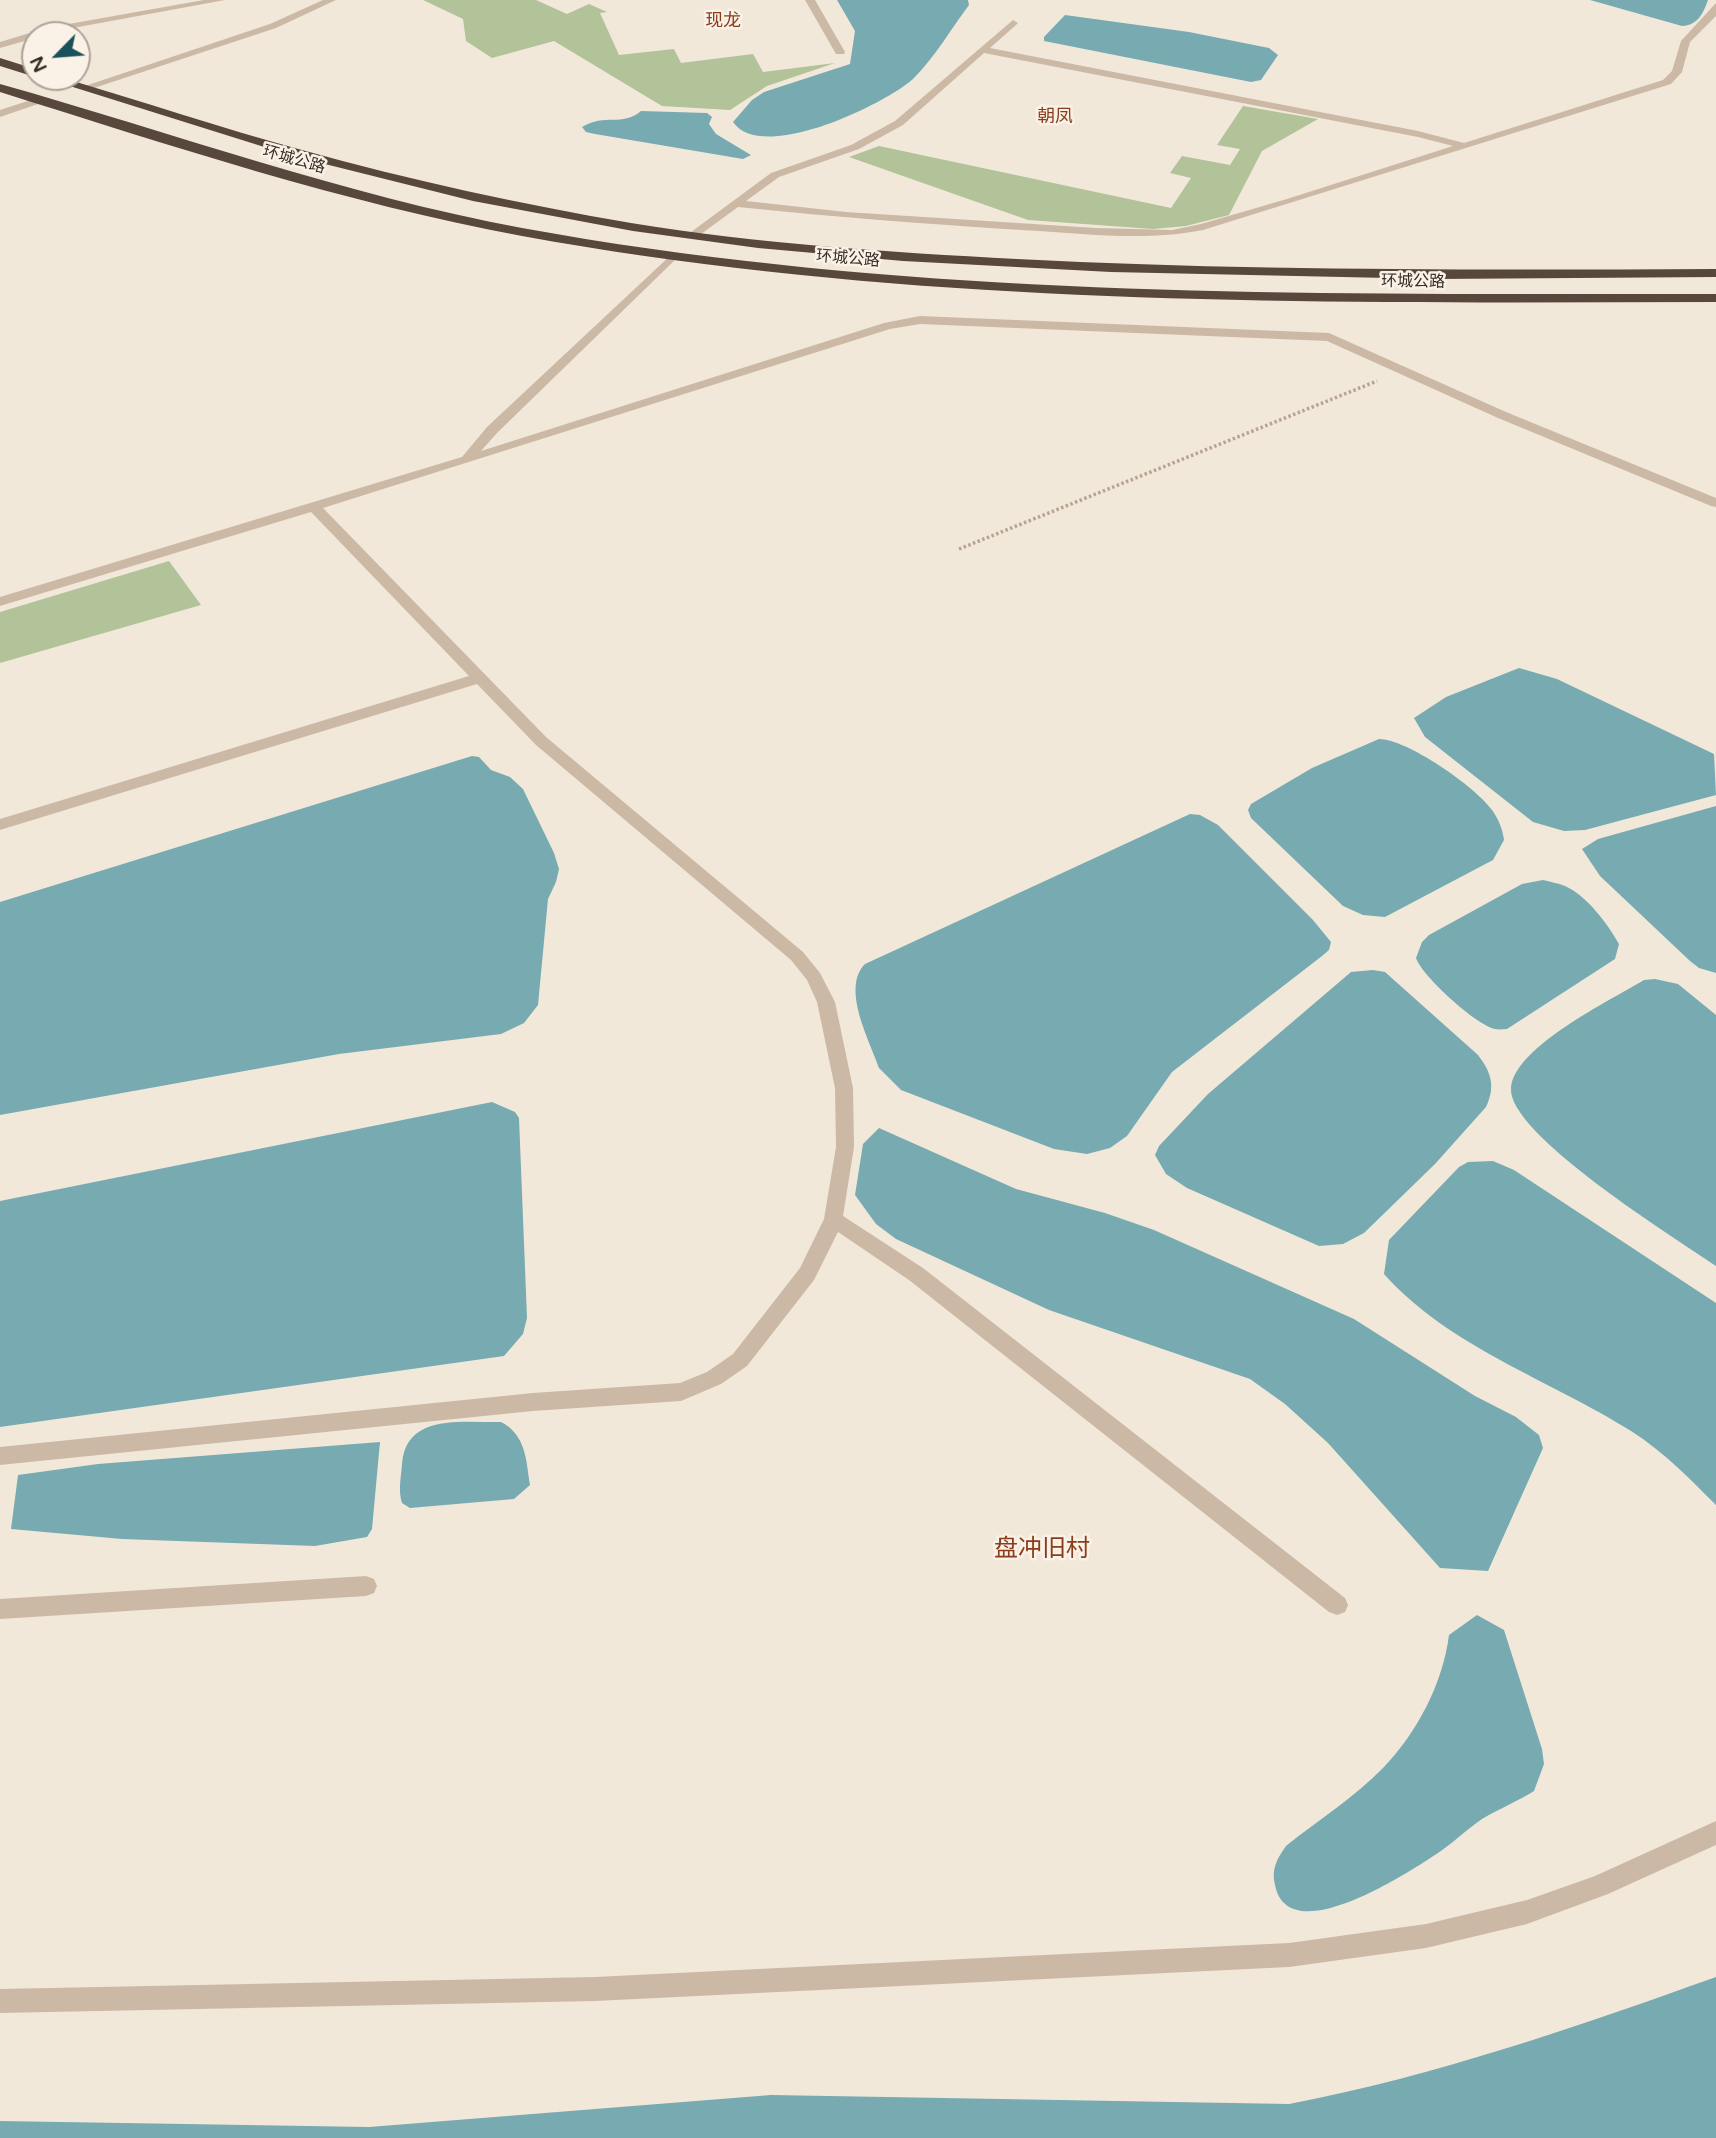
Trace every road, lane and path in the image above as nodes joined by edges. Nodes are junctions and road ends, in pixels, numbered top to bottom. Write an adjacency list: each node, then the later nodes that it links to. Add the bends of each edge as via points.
1 (220, 0): 6 (street, via 46,31)
2 (331, 0): 11 (street, via 273,26)
3 (810, 0): 8 (street)
4 (1716, 6): 16 (street, via 1707,22 1684,43 1678,72 1667,82)
5 (1013, 23): 7 (street)
6 (0, 45)
7 (983, 50): 16 (street); 17 (street, via 899,123 855,148 775,175)
8 (839, 52)
9 (0, 62): 10 (highway)
10 (21, 69)
11 (91, 86)
12 (0, 88): 14 (highway, 环城公路)
13 (91, 90): 18 (highway, 环城公路, via 408,182 541,211)
14 (40, 100): 15 (street); 19 (highway, 环城公路, via 370,198 522,232)
15 (0, 114)
16 (1465, 146): 17 (street, via 1203,227 1162,233 846,215)
17 (738, 204): 18 (street)
18 (693, 235): 20 (highway, 环城公路, via 864,254 1111,268 1435,275)
19 (672, 257): 21 (highway, 环城公路, via 857,278 1111,293 1444,300); 23 (street, via 492,430)
20 (1716, 273)
21 (1716, 298)
22 (1403, 371): 23 (street, via 1329,337 912,321); 24 (street); 26 (path)
23 (466, 461): 25 (street)
24 (1716, 503)
25 (314, 507): 27 (street); 28 (street)
26 (959, 549)
27 (0, 602)
28 (479, 678): 29 (street); 30 (street, via 541,741 797,956 814,977 826,1002 844,1087 845,1147)
29 (0, 825)
30 (833, 1219): 31 (street, via 807,1274 740,1360 681,1392 533,1402); 33 (street, via 916,1274)
31 (0, 1456)
32 (366, 1586): 34 (street)
33 (1336, 1605)
34 (0, 1609)
35 (1716, 1833): 36 (street, via 1562,1901 1507,1918 1370,1946 1289,1955 595,1989)
36 (0, 2001)

